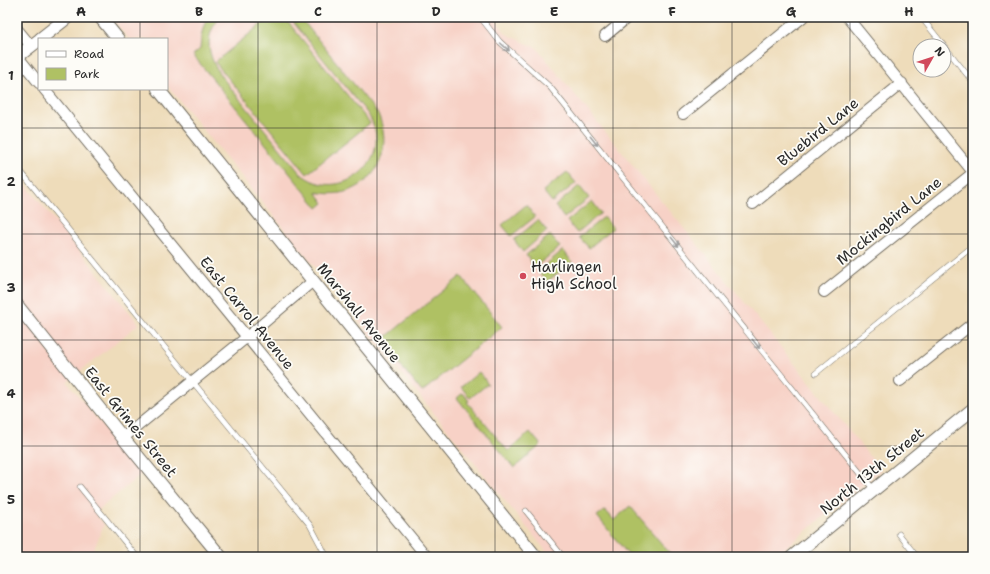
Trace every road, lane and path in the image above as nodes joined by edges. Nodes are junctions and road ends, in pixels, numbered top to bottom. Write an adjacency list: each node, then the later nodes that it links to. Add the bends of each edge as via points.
1 (68, 17): 10 (street)
2 (100, 17): 11 (street)
3 (480, 17): 35 (lane, one-way to 35, via 500,42 550,87)
4 (628, 17): 9 (street)
5 (803, 17): 19 (street)
6 (847, 17): 16 (street)
7 (921, 17): 15 (lane)
8 (17, 29): 12 (street)
9 (605, 36)
10 (42, 38)
11 (117, 38)
12 (37, 42): 13 (street)
13 (17, 57): 14 (street)
14 (38, 82)
15 (973, 82)
16 (902, 83): 21 (street); 22 (street, Bluebird Lane)
17 (45, 90): 28 (street, East Carrol Avenue)
18 (159, 90): 24 (street, Marshall Avenue)
19 (683, 114)
20 (17, 167): 31 (lane)
21 (973, 173): 25 (street, Mockingbird Lane)
22 (753, 204)
23 (973, 246): 29 (lane)
24 (313, 281): 28 (street); 42 (street, Marshall Avenue)
25 (824, 292)
26 (17, 305): 33 (street, East Grimes Street)
27 (973, 323): 30 (street)
28 (247, 337): 31 (street); 41 (street, East Carrol Avenue)
29 (816, 373)
30 (900, 381)
31 (192, 382): 33 (street); 40 (lane, via 310,525)
32 (973, 409): 35 (street, North 13th Street)
33 (123, 438): 39 (street, East Grimes Street)
34 (80, 487): 38 (lane)
35 (874, 490): 44 (street, North 13th Street)
36 (526, 511): 43 (lane)
37 (899, 534): 45 (lane)
38 (137, 557)
39 (221, 557)
40 (328, 557)
41 (427, 557)
42 (536, 557)
43 (563, 557)
44 (792, 557)
45 (917, 557)

